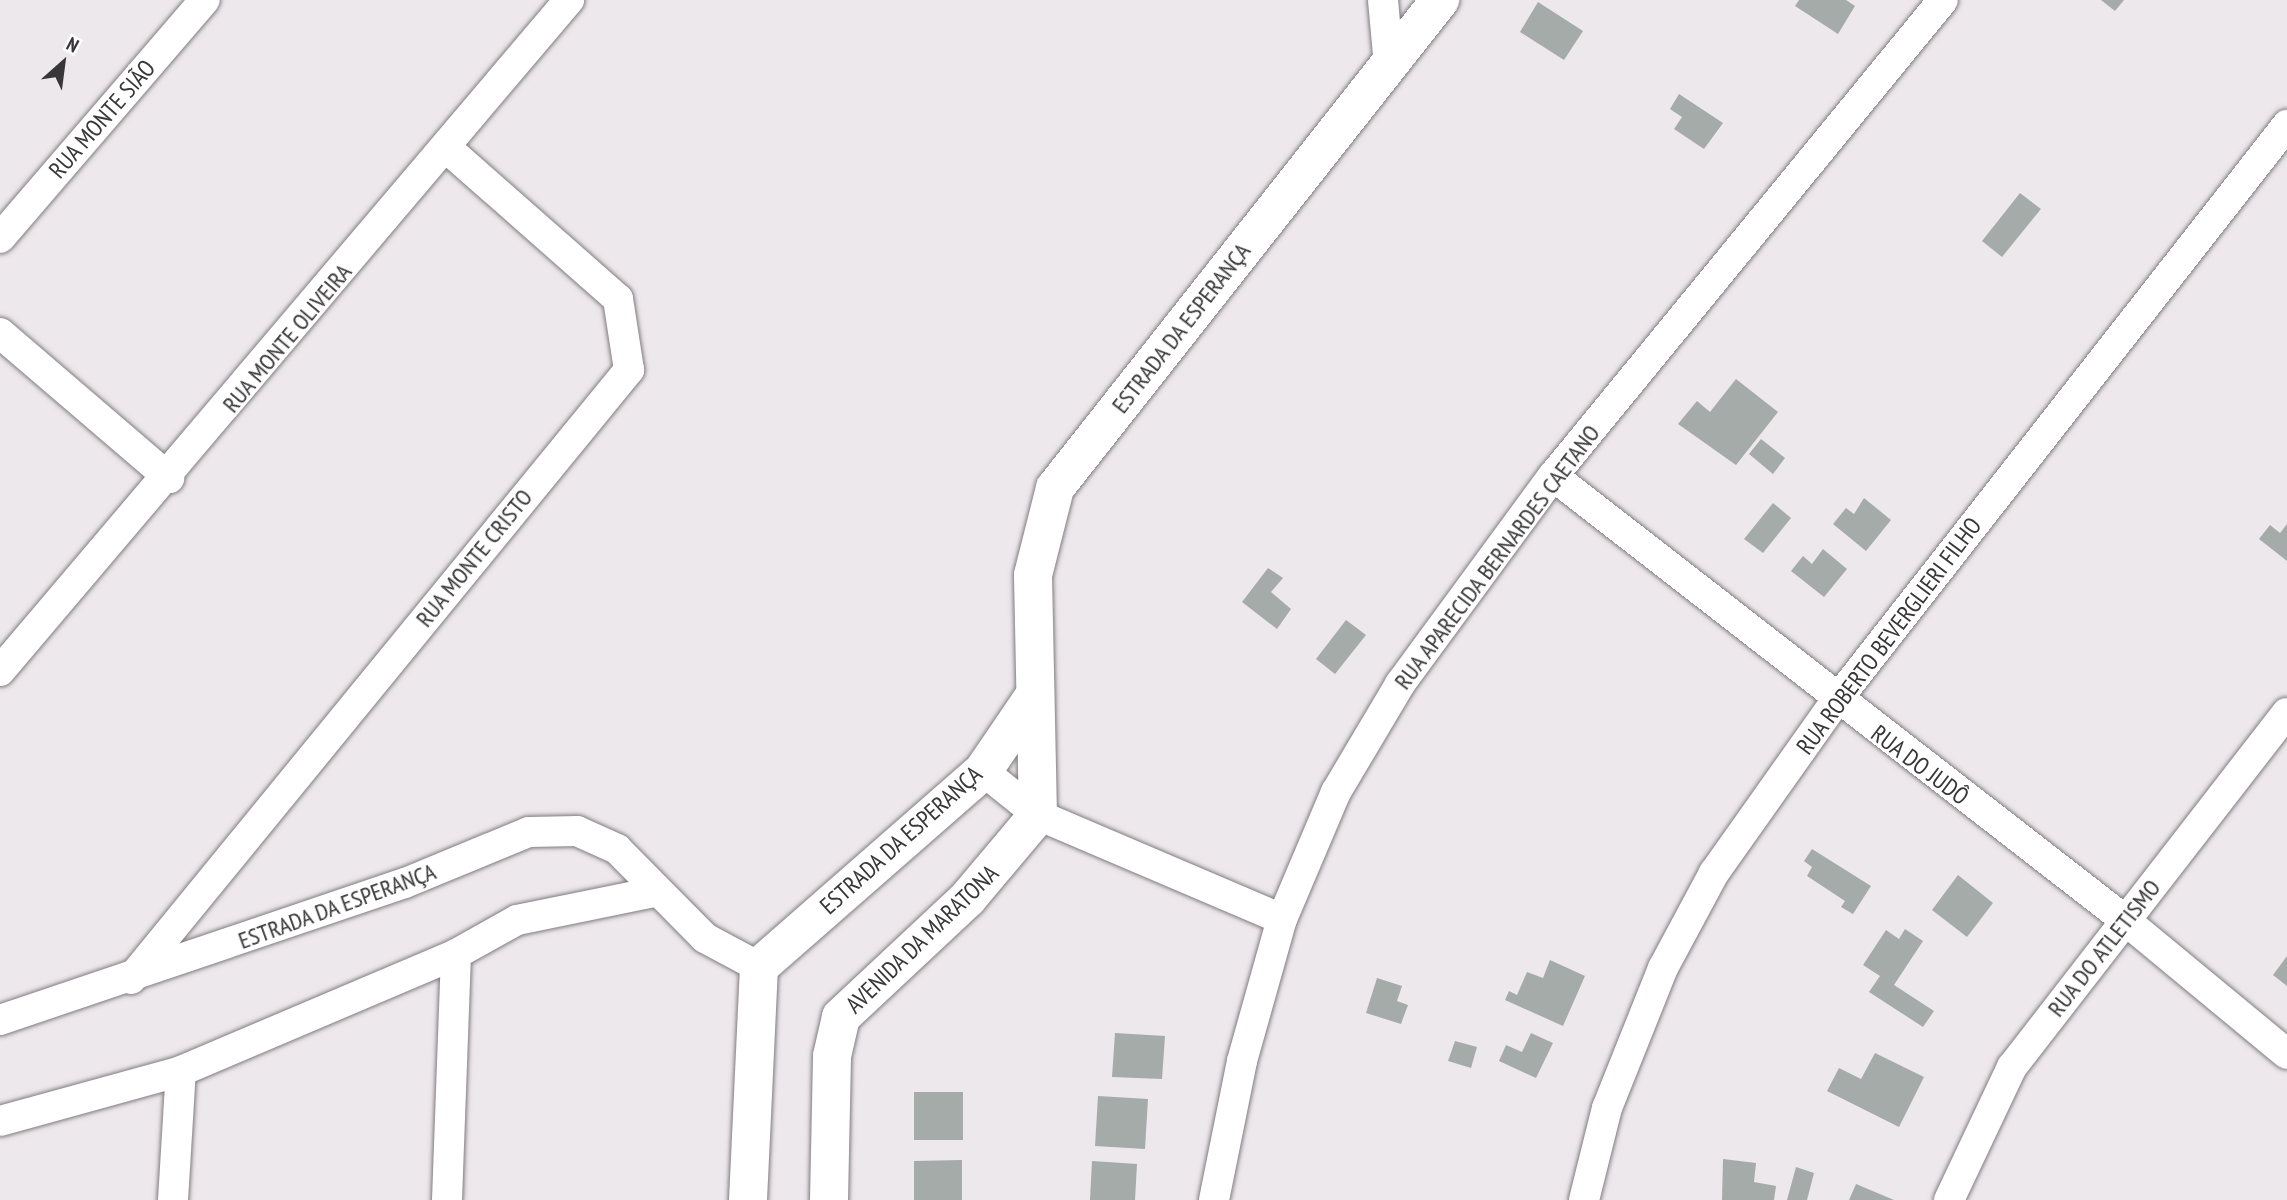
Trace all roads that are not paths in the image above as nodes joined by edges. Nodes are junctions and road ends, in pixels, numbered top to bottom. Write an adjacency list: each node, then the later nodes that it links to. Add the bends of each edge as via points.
1 (205, 0): 9 (street, RUA MONTE SIÃO)
2 (569, 0): 8 (street, RUA MONTE OLIVEIRA)
3 (1382, 0): 6 (street)
4 (1440, 0): 6 (street, ESTRADA DA ESPERANÇA)
5 (1942, 0): 11 (street, RUA APARECIDA BERNARDES CAETANO)
6 (1389, 66): 14 (street, ESTRADA DA ESPERANÇA, via 1055,488 1033,575)
7 (2287, 125): 15 (street, RUA ROBERTO BEVERGLIERI FILHO)
8 (448, 149): 12 (street, RUA MONTE OLIVEIRA); 24 (street, RUA MONTE CRISTO, via 618,299 629,370)
9 (0, 237)
10 (0, 333): 12 (street)
11 (1553, 476): 15 (street, RUA DO JUDÔ); 20 (street, RUA APARECIDA BERNARDES CAETANO, via 1400,684 1336,792)
12 (169, 478): 13 (street, RUA MONTE OLIVEIRA)
13 (0, 671)
14 (1032, 699): 17 (street, ESTRADA DA ESPERANÇA); 18 (street, ESTRADA DA ESPERANÇA)
15 (1836, 701): 21 (street, RUA DO JUDÔ); 34 (street, RUA ROBERTO BEVERGLIERI FILHO, via 1714,873 1663,968 1607,1108)
16 (2287, 713): 21 (street, RUA DO ATLETISMO)
17 (983, 771): 18 (street); 23 (street, ESTRADA DA ESPERANÇA)
18 (1038, 815): 20 (street); 32 (street, AVENIDA DA MARATONA, via 968,898 841,1017 832,1056)
19 (655, 892): 22 (street, via 517,920); 23 (street, ESTRADA DA ESPERANÇA, via 705,938); 24 (street, ESTRADA DA ESPERANÇA, via 617,849 577,831 529,832 405,883)
20 (1282, 919): 33 (street, RUA APARECIDA BERNARDES CAETANO, via 1242,1061)
21 (2125, 920): 26 (street, RUA DO JUDÔ); 35 (street, RUA DO ATLETISMO, via 2012,1067)
22 (456, 954): 27 (street); 30 (street)
23 (759, 967): 31 (street)
24 (131, 979): 25 (street, ESTRADA DA ESPERANÇA)
25 (0, 1020)
26 (2287, 1054)
27 (181, 1071): 28 (street); 29 (street)
28 (0, 1121)
29 (173, 1200)
30 (447, 1200)
31 (748, 1200)
32 (829, 1200)
33 (1213, 1200)
34 (1584, 1200)
35 (1950, 1200)

